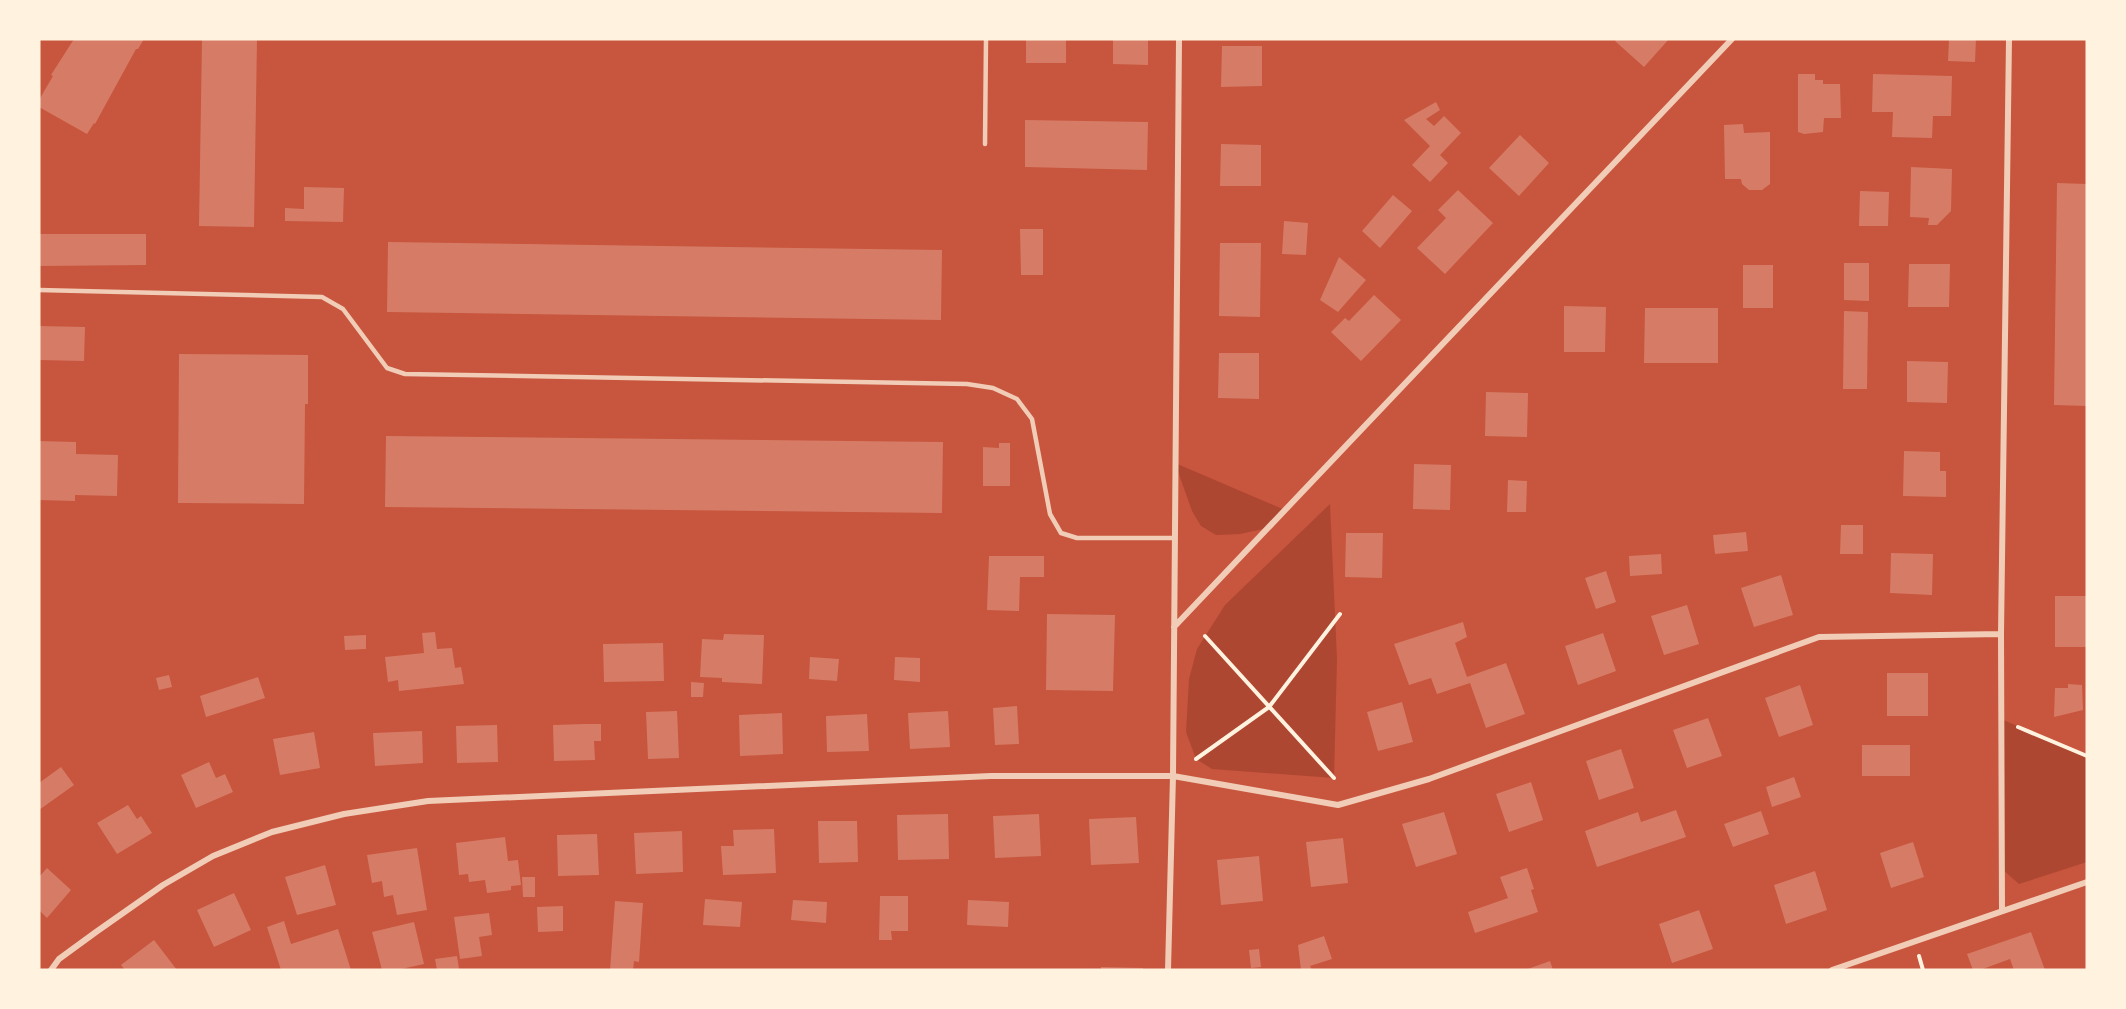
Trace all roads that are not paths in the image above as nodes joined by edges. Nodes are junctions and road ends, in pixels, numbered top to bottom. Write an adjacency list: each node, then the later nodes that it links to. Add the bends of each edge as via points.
1 (986, 39): 5 (lane)
2 (1179, 39): 7 (street)
3 (1732, 39): 8 (street)
4 (2009, 39): 9 (street)
5 (985, 144)
6 (39, 290): 7 (lane, via 322,297 343,309 387,368 405,374 967,384 993,388 1017,399 1032,419 1050,514 1061,533 1077,538)
7 (1174, 538): 8 (street)
8 (1174, 627): 10 (street)
9 (2001, 634): 10 (street, via 1819,637 1429,779 1338,806); 12 (street)
10 (1173, 776): 13 (street, via 991,776 482,798 420,801 344,814 272,832 213,856 96,932 59,959); 14 (street)
11 (2087, 882): 12 (street)
12 (2002, 911): 15 (street)
13 (51, 970)
14 (1168, 970)
15 (1832, 970)

